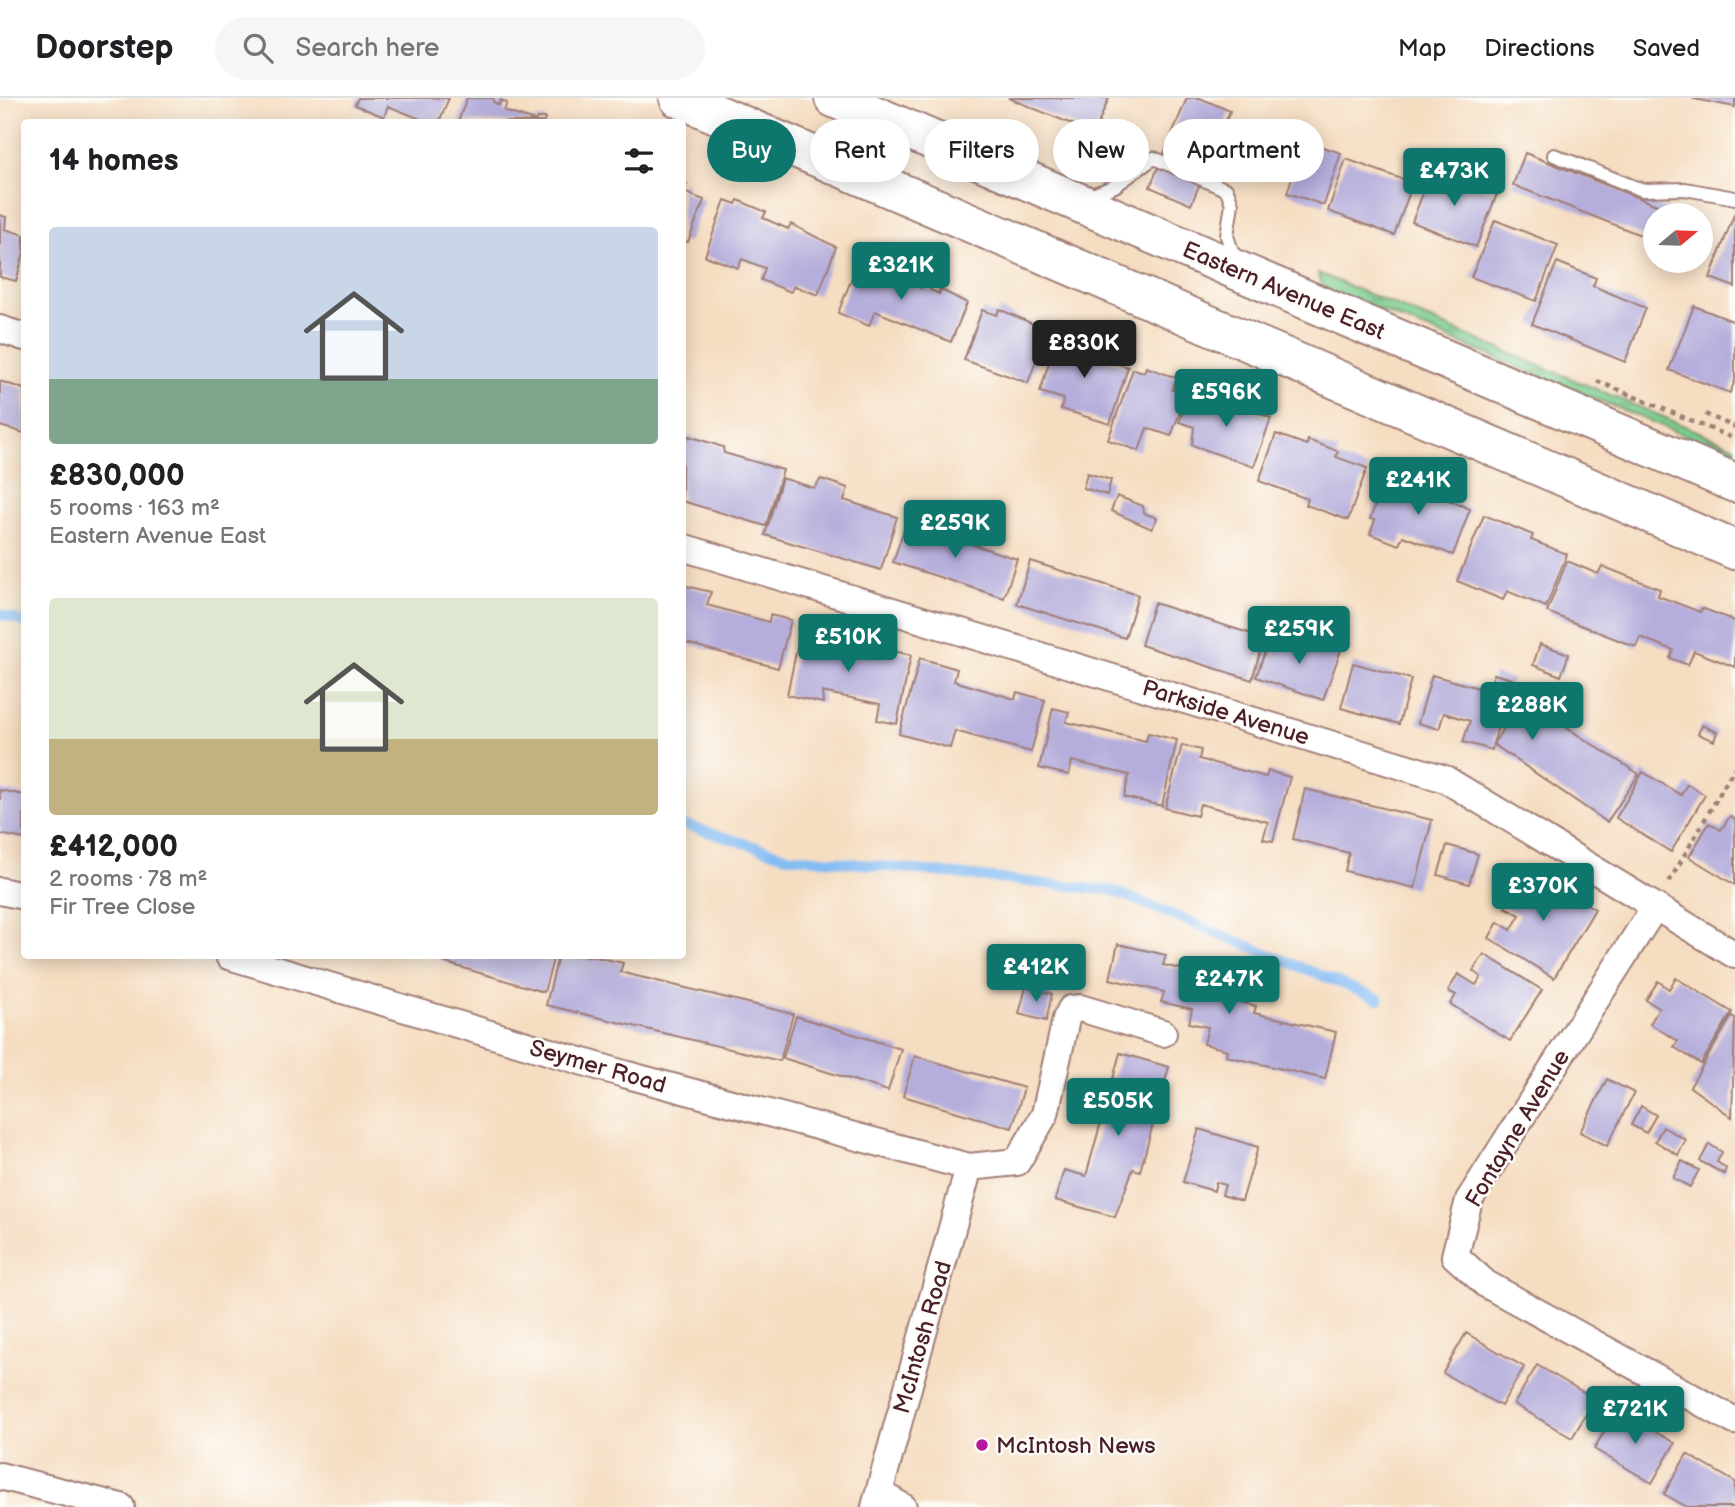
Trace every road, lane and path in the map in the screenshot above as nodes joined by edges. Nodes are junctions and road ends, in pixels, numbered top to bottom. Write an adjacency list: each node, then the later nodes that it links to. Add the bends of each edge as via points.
1 (679, 98): 15 (highway)
2 (834, 98): 5 (highway, Eastern Avenue East)
3 (1553, 155): 4 (lane, via 1642,190 1685,189)
4 (1735, 198)
5 (1073, 200): 6 (highway, Eastern Avenue East); 6 (lane, via 1115,186 1154,158 1227,190 1232,204 1227,236)
6 (1239, 271): 13 (highway, Eastern Avenue East)
7 (0, 329): 8 (street)
8 (21, 336)
9 (1597, 381): 12 (path)
10 (1705, 414): 11 (path)
11 (1735, 427)
12 (1735, 439)
13 (1735, 483)
14 (686, 548): 19 (street, Parkside Avenue, via 1445,779)
15 (1735, 550)
16 (1735, 767): 19 (path)
17 (0, 891): 18 (street)
18 (21, 895)
19 (1654, 908): 20 (street, Parkside Avenue); 24 (street, Fontayne Avenue, via 1469,1200 1455,1256 1486,1284)
20 (1735, 954)
21 (239, 959): 23 (street, Seymer Road, via 624,1074)
22 (1163, 1033): 23 (street, via 1071,1009 1045,1114 1017,1162)
23 (969, 1167): 26 (street, McIntosh Road)
24 (1735, 1421)
25 (0, 1476): 27 (street)
26 (877, 1500): 28 (street)
27 (110, 1506)
28 (903, 1507)

